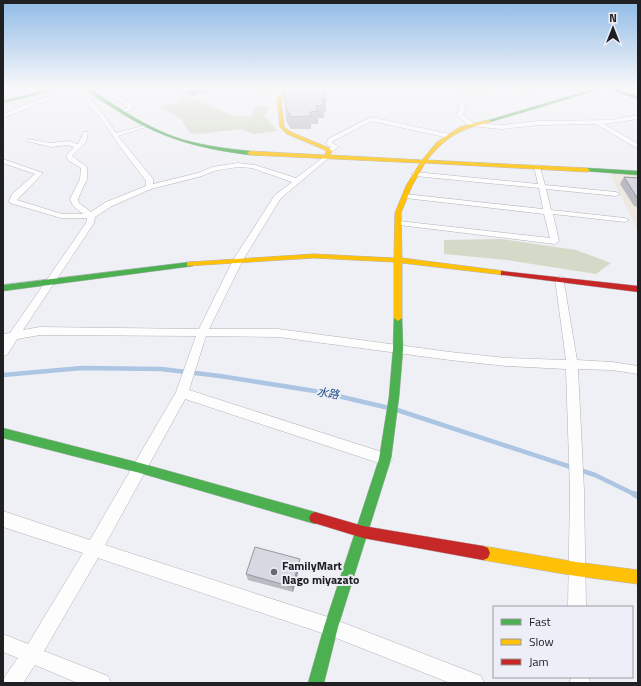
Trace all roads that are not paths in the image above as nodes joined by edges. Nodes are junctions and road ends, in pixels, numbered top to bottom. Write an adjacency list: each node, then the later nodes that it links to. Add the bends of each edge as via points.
1 (103, 119): 13 (street)
2 (133, 119): 11 (main road)
3 (281, 119): 18 (main road, via 282,127 290,135 320,145)
4 (371, 119): 14 (street)
5 (371, 119): 18 (street, via 330,140 329,144 336,147)
6 (464, 119): 10 (street)
7 (492, 119): 10 (main road)
8 (627, 119): 9 (street)
9 (597, 123): 10 (street, via 539,123 502,127); 17 (street)
10 (471, 125): 14 (main road)
11 (144, 126): 13 (street); 18 (main road, via 174,140 213,149 249,153)
12 (86, 133): 16 (street, via 83,142)
13 (115, 135): 26 (street, via 150,181)
14 (449, 136): 20 (main road)
15 (29, 140): 16 (street)
16 (78, 146): 30 (street, via 69,156 84,167 85,173 83,184 74,199 76,204)
17 (638, 147)
18 (328, 154): 20 (main road); 24 (street)
19 (3, 161): 30 (street, via 40,173 15,196 13,201 61,216)
20 (423, 162): 21 (main road); 23 (main road)
21 (537, 167): 22 (main road); 25 (street)
22 (638, 173)
23 (415, 174): 25 (street); 28 (main road)
24 (297, 181): 26 (street, via 245,165 212,169 200,175); 33 (street, via 278,198)
25 (543, 186): 27 (street); 29 (street)
26 (149, 187): 30 (street, via 108,204)
27 (616, 194)
28 (404, 196): 29 (street); 32 (main road, via 398,213)
29 (548, 211): 31 (street); 32 (street, via 555,241)
30 (91, 216): 36 (street, via 90,223)
31 (625, 220)
32 (399, 223): 34 (main road)
33 (238, 260): 34 (main road, via 314,256); 36 (main road); 39 (street)
34 (398, 260): 35 (main road); 41 (main road)
35 (560, 279): 38 (main road); 43 (street)
36 (52, 281): 37 (main road); 40 (street)
37 (3, 288)
38 (638, 289)
39 (202, 333): 40 (street, via 40,331); 41 (street, via 278,333); 45 (street)
40 (8, 337): 42 (street)
41 (398, 348): 43 (street, via 506,362); 47 (main road)
42 (3, 352)
43 (572, 365): 44 (street, via 612,366); 52 (street, via 578,491)
44 (638, 370)
45 (182, 393): 47 (street); 48 (street)
46 (3, 433): 48 (main road)
47 (385, 459): 50 (main road)
48 (140, 468): 50 (main road); 51 (street)
49 (3, 519): 51 (street)
50 (363, 532): 52 (main road); 55 (main road)
51 (94, 549): 55 (street); 57 (street)
52 (576, 569): 53 (main road); 54 (street)
53 (638, 577)
54 (577, 606)
55 (331, 627): 60 (main road); 61 (street)
56 (3, 643): 57 (street)
57 (32, 654): 58 (street); 59 (street)
58 (12, 683)
59 (101, 683)
60 (316, 683)
61 (474, 683)

